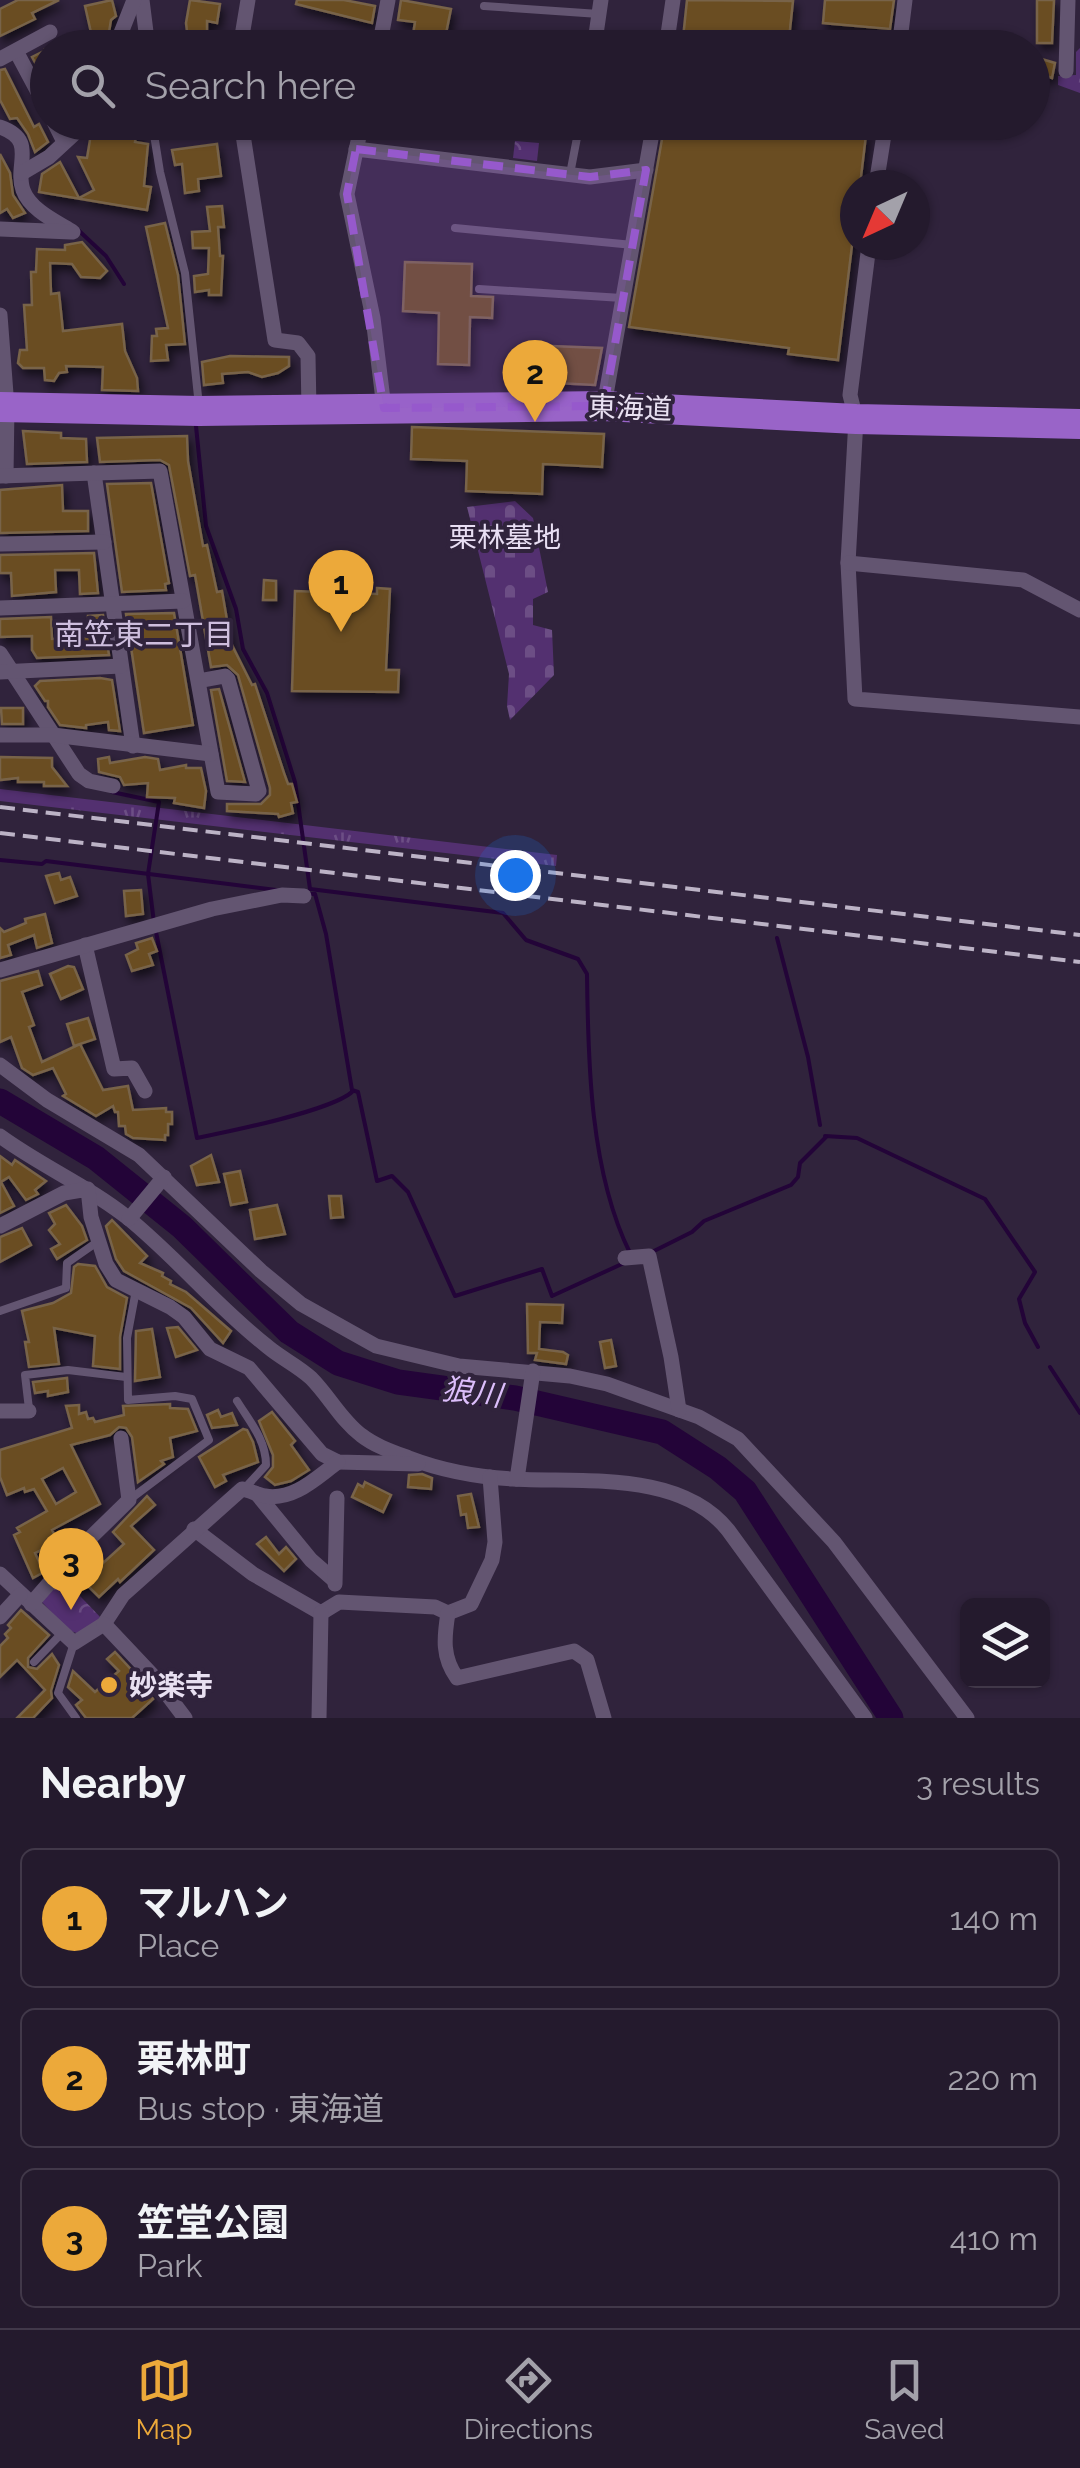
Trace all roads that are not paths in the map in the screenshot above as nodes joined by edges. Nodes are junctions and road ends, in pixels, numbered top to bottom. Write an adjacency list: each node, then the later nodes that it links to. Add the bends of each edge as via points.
1 (138, 0): 9 (street); 10 (street)
2 (248, 0): 11 (street)
3 (388, 0): 12 (street)
4 (673, 0): 13 (street)
5 (905, 0): 14 (street)
6 (1068, 0): 15 (street)
7 (484, 6): 8 (lane)
8 (600, 7)
9 (124, 30)
10 (144, 30)
11 (243, 30)
12 (382, 30)
13 (669, 30)
14 (901, 30)
15 (1073, 39): 19 (street)
16 (30, 43): 17 (street)
17 (16, 51): 18 (street); 20 (street)
18 (0, 58)
19 (1066, 71)
20 (30, 77)
21 (0, 127): 33 (street, via 16,136 24,153)
22 (66, 140): 29 (street)
23 (155, 140): 46 (lane, via 185,272)
24 (243, 140): 45 (street, via 275,340 298,343 308,356)
25 (358, 140): 30 (street)
26 (577, 140): 34 (lane)
27 (651, 140): 31 (street)
28 (883, 140): 32 (street)
29 (64, 142): 33 (street)
30 (356, 149): 34 (street); 44 (street, via 347,194)
31 (646, 170): 34 (street); 37 (street)
32 (878, 170)
33 (22, 173): 36 (street, via 22,190 34,207 73,232)
34 (570, 174)
35 (455, 228): 37 (lane)
36 (0, 229)
37 (633, 245): 40 (street)
38 (867, 260): 47 (street, via 850,395)
39 (478, 289): 40 (lane)
40 (622, 298): 42 (street)
41 (0, 315): 43 (street)
42 (604, 406): 44 (highway, 東海道); 47 (highway, 東海道)
43 (3, 407): 46 (highway, 東海道); 50 (street)
44 (384, 408): 45 (highway, 東海道)
45 (309, 410): 46 (highway, 東海道)
46 (200, 411)
47 (856, 419): 48 (highway, 東海道); 53 (street)
48 (1080, 424)
49 (94, 473): 50 (street); 51 (street); 54 (street, via 160,471)
50 (3, 476)
51 (104, 542): 52 (street); 55 (street)
52 (0, 544)
53 (848, 563): 57 (street, via 1023,580); 62 (street, via 855,699)
54 (183, 601): 55 (street); 61 (street)
55 (112, 604): 56 (street); 59 (street)
56 (0, 608)
57 (1080, 610)
58 (0, 652): 60 (street)
59 (121, 666): 60 (street); 65 (street)
60 (6, 672): 64 (street)
61 (198, 681): 66 (street); 66 (street, via 228,679 259,792 218,792)
62 (1080, 717)
63 (0, 734): 64 (street)
64 (53, 734): 65 (street); 67 (street, via 84,778)
65 (133, 746): 66 (street)
66 (211, 754)
67 (113, 786)
68 (304, 896): 69 (street, via 212,909)
69 (86, 946): 70 (street); 72 (street, via 114,1069 132,1068)
70 (0, 970)
71 (0, 1065): 74 (street, via 139,1155)
72 (145, 1091)
73 (0, 1136): 75 (street)
74 (162, 1179): 76 (street); 82 (street, via 261,1272 359,1338 459,1366)
75 (88, 1189): 76 (street); 77 (street, via 64,1193); 78 (street)
76 (130, 1218): 90 (street, via 267,1347 310,1377 360,1434)
77 (0, 1226)
78 (100, 1240): 80 (street, via 116,1280); 81 (lane, via 66,1263 66,1288)
79 (625, 1258): 86 (street, via 649,1256)
80 (136, 1290): 83 (lane); 89 (street, via 184,1317 210,1349 249,1368 302,1434)
81 (0, 1311)
82 (533, 1372): 86 (street, via 608,1384); 92 (street)
83 (126, 1377): 87 (lane, via 68,1370 25,1375); 95 (lane, via 128,1400 192,1399 209,1440)
84 (237, 1402): 93 (lane, via 266,1454)
85 (0, 1410): 87 (street)
86 (679, 1410): 112 (street, via 738,1439 798,1501)
87 (29, 1411)
88 (121, 1438): 95 (street)
89 (338, 1462): 90 (street); 93 (street, via 293,1492 277,1497)
90 (424, 1464): 91 (street)
91 (490, 1477): 92 (street); 101 (street, via 492,1560 471,1604)
92 (517, 1480): 111 (street, via 572,1478 658,1489 703,1506 728,1530)
93 (251, 1491): 96 (street); 98 (street)
94 (337, 1498): 98 (street)
95 (130, 1500): 99 (street)
96 (194, 1529): 102 (street); 104 (street, via 123,1595)
97 (0, 1574): 99 (street)
98 (334, 1580): 100 (street)
99 (25, 1599): 103 (street); 105 (street)
100 (339, 1602): 101 (street); 102 (street)
101 (448, 1612): 110 (street, via 444,1640 457,1678 574,1651 586,1660)
102 (320, 1613): 109 (street)
103 (0, 1617)
104 (104, 1624): 105 (street); 108 (street)
105 (68, 1638): 106 (lane); 107 (lane, via 58,1693)
106 (34, 1662)
107 (76, 1718)
108 (184, 1718)
109 (319, 1718)
110 (604, 1718)
111 (865, 1718)
112 (968, 1718)

